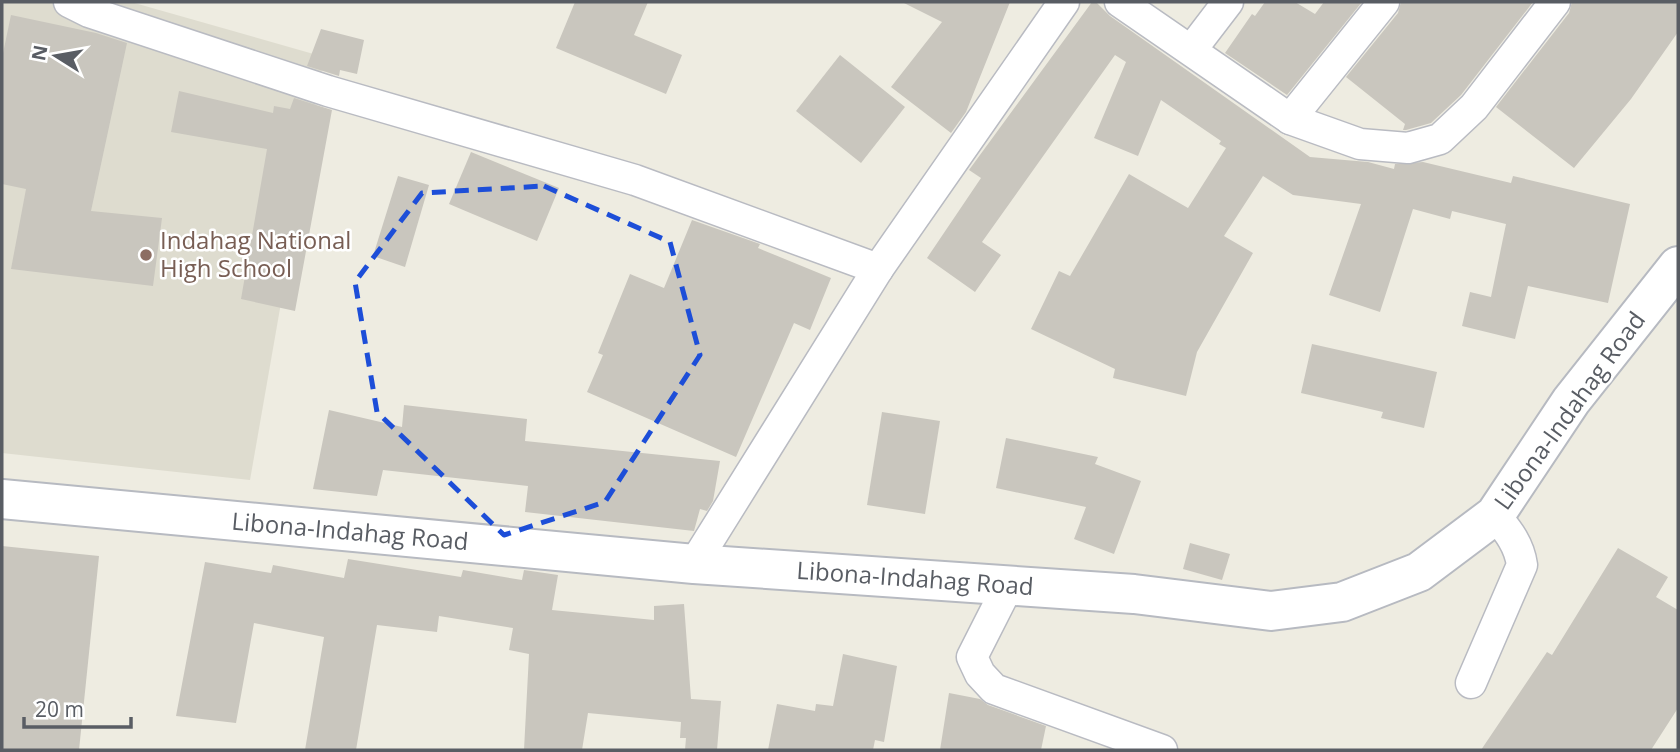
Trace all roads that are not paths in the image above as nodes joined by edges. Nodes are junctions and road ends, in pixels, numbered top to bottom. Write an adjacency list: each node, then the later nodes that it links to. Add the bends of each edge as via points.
1 (69, 2): 10 (street, via 328,91 635,180)
2 (1064, 2): 10 (street)
3 (1120, 2): 7 (street)
4 (1228, 2): 7 (street)
5 (1384, 2): 8 (street)
6 (1555, 2): 8 (street, via 1474,107 1440,139 1408,148 1360,144)
7 (1192, 49): 8 (street)
8 (1290, 119)
9 (1678, 266): 12 (main road, Libona-Indahag Road, via 1571,401)
10 (878, 268): 13 (street)
11 (2, 499): 13 (main road, Libona-Indahag Road)
12 (1495, 515): 14 (main road, Libona-Indahag Road, via 1419,572 1342,602 1271,611 1134,594); 15 (street, via 1520,551 1522,565)
13 (694, 564): 14 (main road, Libona-Indahag Road)
14 (1008, 586): 16 (street, via 972,657 994,689)
15 (1471, 683)
16 (1162, 750)

